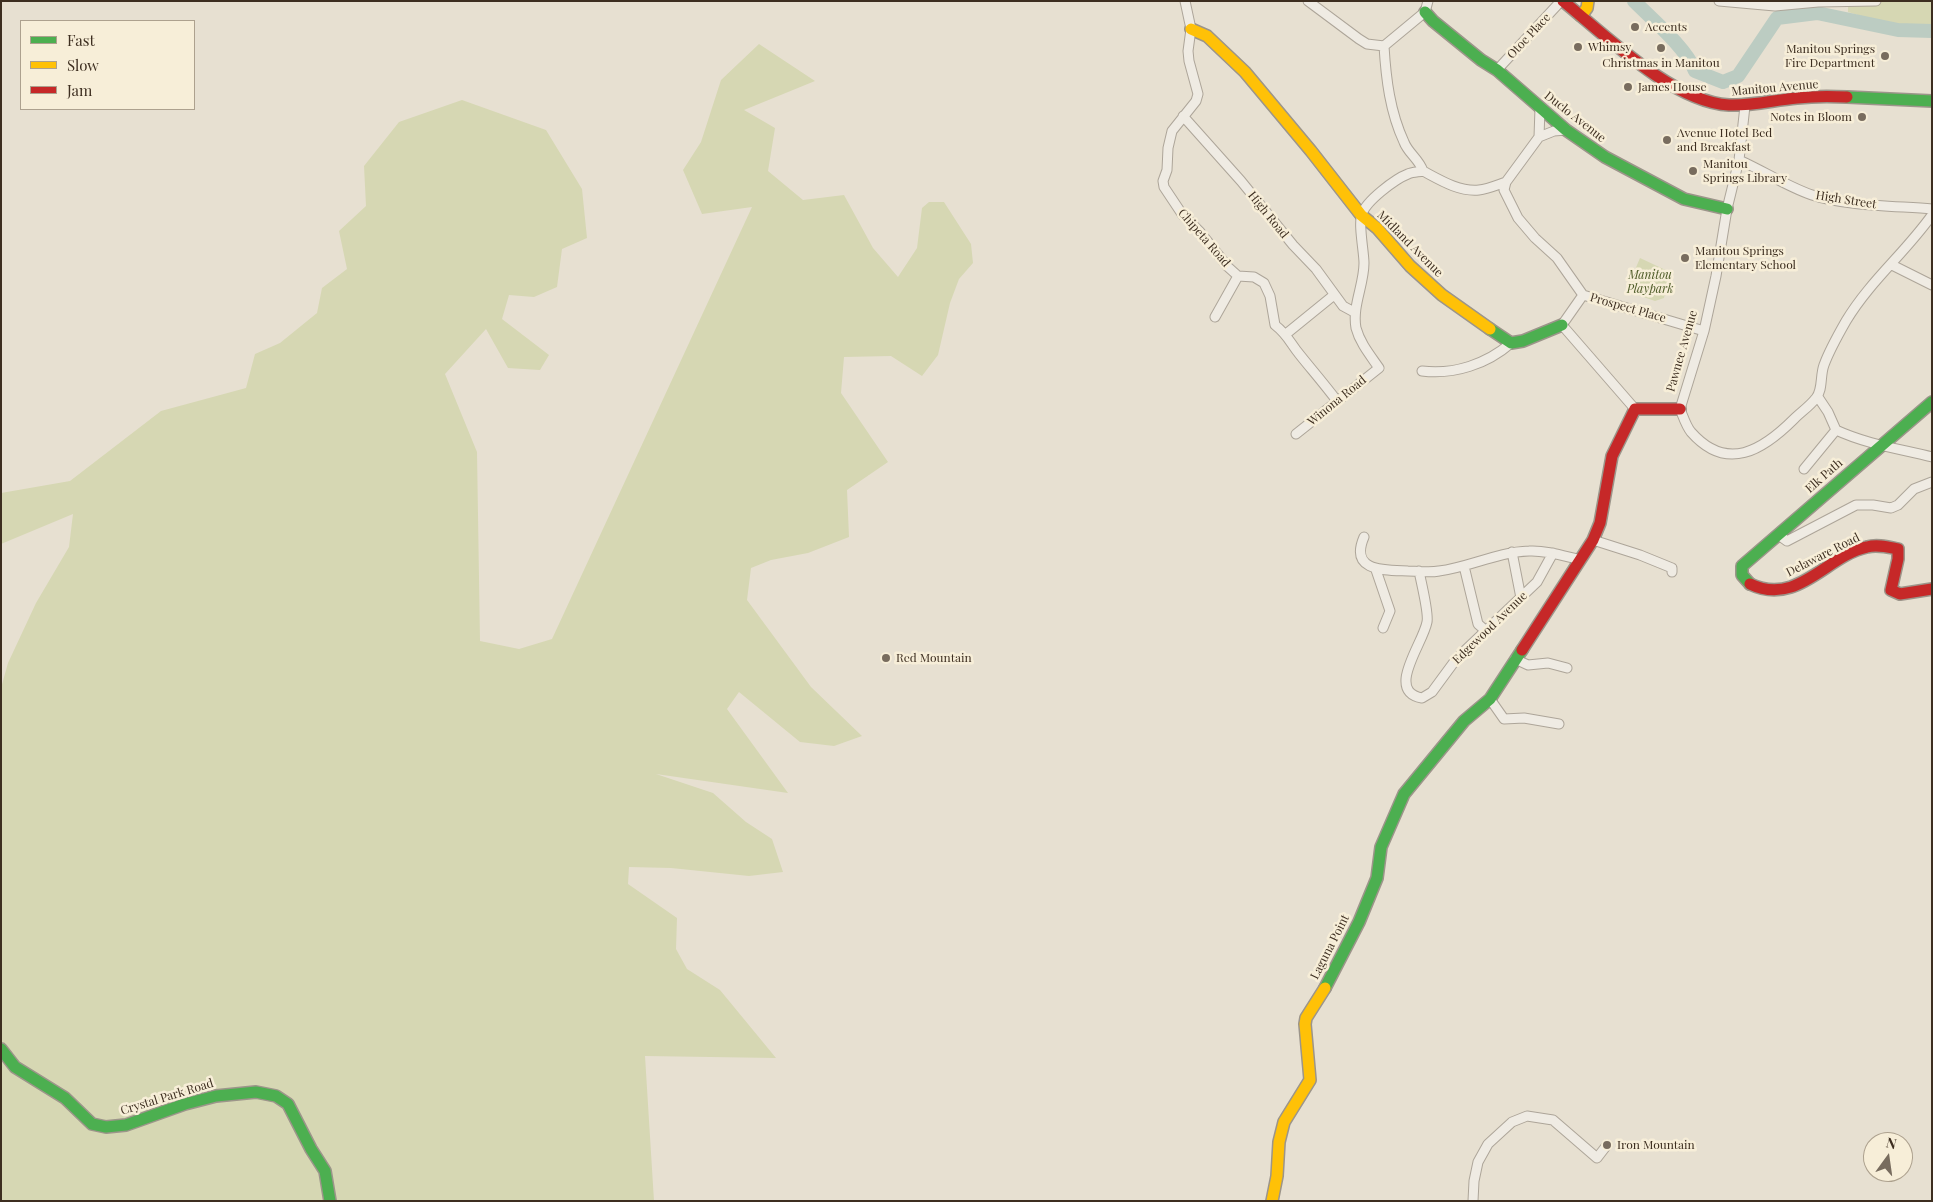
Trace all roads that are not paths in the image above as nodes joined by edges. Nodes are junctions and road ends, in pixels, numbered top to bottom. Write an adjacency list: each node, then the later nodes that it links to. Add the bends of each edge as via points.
1 (1185, 1): 9 (street)
2 (1308, 1): 10 (street, via 1367,44)
3 (1562, 1): 8 (street, Manitou Avenue); 11 (street, Otoe Place)
4 (1588, 1): 8 (street)
5 (1719, 1): 6 (street, via 1775,6)
6 (1876, 1)
7 (1427, 6): 10 (street); 11 (street, Duclo Avenue, via 1433,21)
8 (1581, 16): 13 (street, Manitou Avenue, via 1683,93 1714,103)
9 (1191, 29): 15 (street, via 1189,62 1198,94); 23 (street, Midland Avenue, via 1207,36 1245,72)
10 (1384, 46): 19 (street, via 1386,75 1398,128)
11 (1497, 70): 14 (street, Duclo Avenue)
12 (1932, 101): 13 (street, Manitou Avenue, via 1810,97)
13 (1745, 106): 18 (street, Pawnee Avenue)
14 (1540, 108): 16 (street, Duclo Avenue); 17 (street)
15 (1183, 116): 26 (street, Chipeta Road, via 1169,139 1163,181 1182,214); 28 (street, High Road, via 1316,269)
16 (1566, 130): 17 (street); 21 (street, Duclo Avenue, via 1644,180 1684,199)
17 (1539, 137): 20 (street)
18 (1739, 160): 21 (street, Pawnee Avenue); 22 (street, High Street, via 1815,196)
19 (1423, 171): 20 (street, via 1464,190 1480,190); 23 (street, via 1408,174 1396,182 1369,202)
20 (1506, 182): 29 (street, Prospect Place, via 1504,190 1518,218 1557,258)
21 (1727, 209): 33 (street, Pawnee Avenue)
22 (1932, 209)
23 (1361, 214): 30 (street, via 1364,264); 35 (street, Midland Avenue, via 1442,295)
24 (1932, 215): 25 (street)
25 (1892, 265): 27 (street); 37 (street, via 1873,282 1846,321 1824,365)
26 (1238, 276): 31 (street); 34 (street, Chipeta Road, via 1254,277 1264,283 1270,296 1275,325)
27 (1932, 285)
28 (1334, 295): 30 (street, High Road, via 1343,306); 34 (street)
29 (1583, 295): 32 (street); 33 (street, Prospect Place)
30 (1354, 312): 38 (street, Winona Road, via 1362,343 1379,368)
31 (1215, 317)
32 (1562, 325): 35 (street); 41 (street)
33 (1704, 331): 40 (street, Pawnee Avenue)
34 (1286, 334): 38 (street, Chipeta Road)
35 (1511, 343): 36 (street, via 1499,354 1472,366 1437,373)
36 (1422, 371)
37 (1818, 397): 40 (street, via 1777,436 1749,451 1731,456 1711,449 1690,432); 42 (street)
38 (1336, 401): 43 (street, Winona Road)
39 (1932, 402): 44 (street, Elk Path)
40 (1680, 408): 41 (street, Pawnee Avenue)
41 (1635, 409): 50 (street, via 1612,456 1600,524)
42 (1836, 430): 44 (street); 46 (street)
43 (1296, 434)
44 (1880, 445): 45 (street); 48 (street, Elk Path)
45 (1932, 457)
46 (1804, 469)
47 (1932, 482): 48 (street, via 1914,489 1891,508 1856,505 1786,541)
48 (1780, 536): 58 (street, Elk Path, via 1742,566)
49 (1364, 537): 55 (street, via 1361,556)
50 (1593, 540): 53 (street); 57 (street, via 1640,555 1672,568)
51 (1512, 552): 52 (street); 54 (street); 60 (street)
52 (1553, 553): 53 (street); 60 (street, Edgewood Avenue, via 1537,582)
53 (1581, 560): 63 (street)
54 (1464, 566): 56 (street, via 1437,572); 62 (street, via 1478,624)
55 (1376, 570): 56 (street); 61 (street, via 1390,611)
56 (1420, 571): 62 (street, Edgewood Avenue, via 1428,621 1405,678 1407,690 1413,696 1422,698 1432,692 1457,658)
57 (1672, 572)
58 (1742, 575): 59 (street, Delaware Road, via 1750,585 1767,590 1787,588 1860,549 1875,545 1898,549 1899,558 1891,590 1900,594)
59 (1932, 589)
60 (1521, 598): 62 (street, Edgewood Avenue)
61 (1383, 628)
62 (1486, 631)
63 (1515, 659): 64 (street, via 1528,665 1548,663); 65 (street)
64 (1567, 668)
65 (1490, 699): 66 (street, via 1504,719 1524,718); 70 (street, Laguna Point, via 1464,722 1404,794 1381,847 1378,878 1360,922 1331,979 1306,1018 1310,1080 1284,1122)
66 (1559, 724)
67 (1, 1049): 69 (street, Crystal Park Road, via 15,1068 64,1098 92,1124 106,1127 126,1125 216,1096 256,1092 276,1096 288,1104 325,1171)
68 (1607, 1145): 71 (street, via 1597,1158 1553,1120 1528,1116 1512,1122 1488,1144 1478,1162)
69 (330, 1201)
70 (1272, 1201)
71 (1473, 1201)

